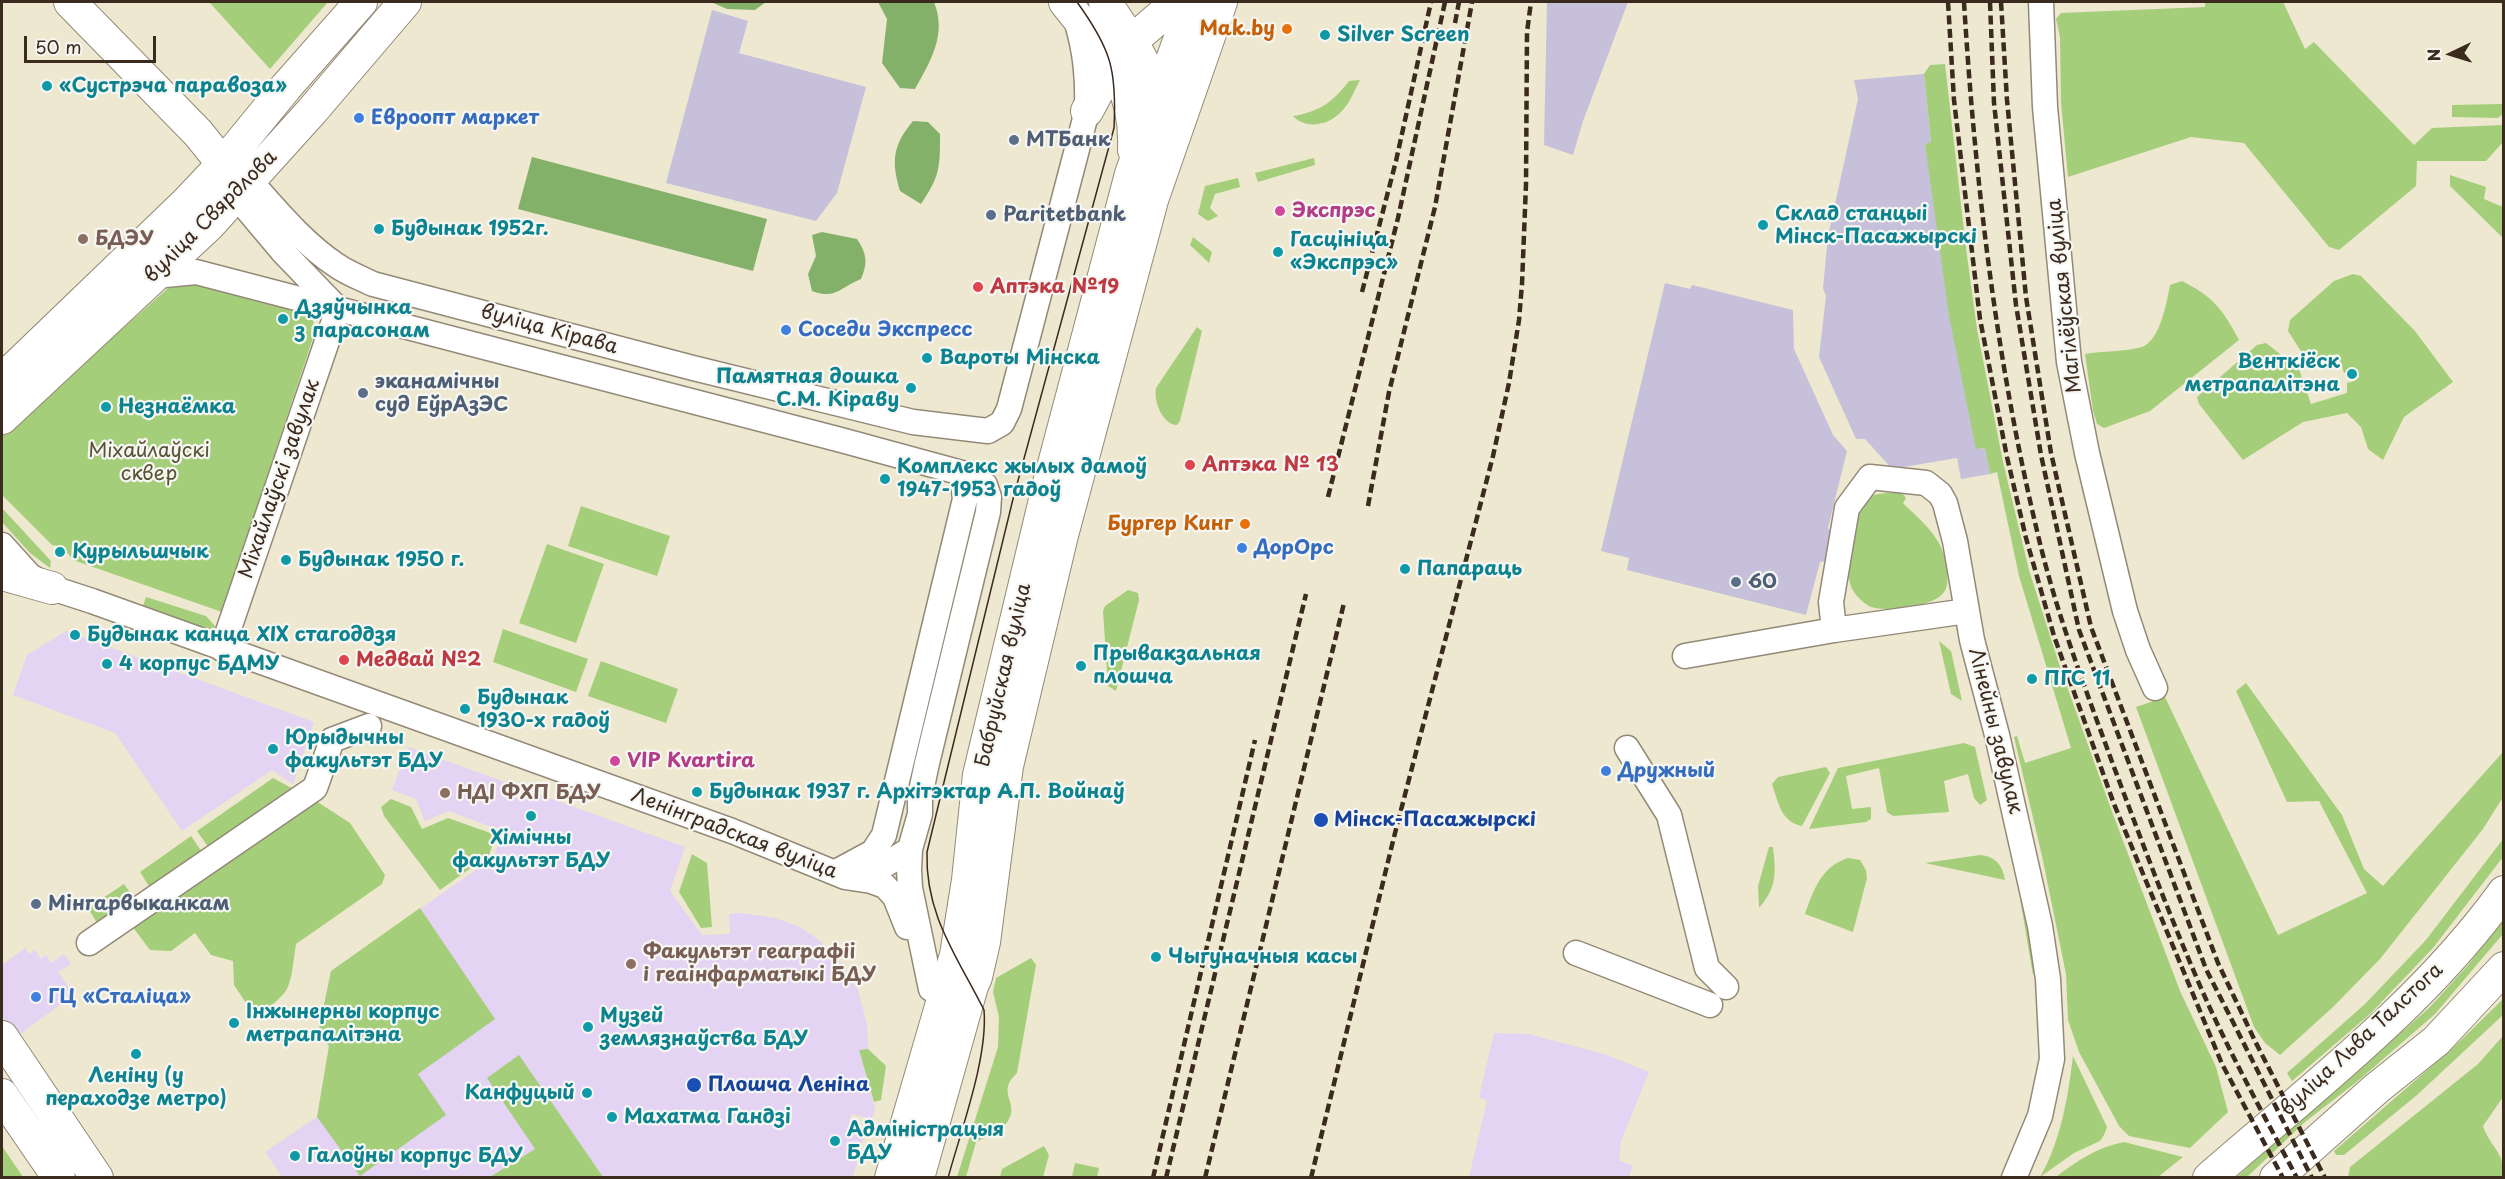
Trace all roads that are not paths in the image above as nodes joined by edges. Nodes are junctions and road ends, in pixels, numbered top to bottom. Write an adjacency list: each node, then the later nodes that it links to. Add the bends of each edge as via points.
1 (70, 2): 13 (main road, вуліца Кірава, via 198,133)
2 (361, 2): 13 (main road, вуліца Свярдлова)
3 (405, 2): 15 (main road, вуліца Свярдлова)
4 (1105, 2): 10 (main road)
5 (1177, 2): 10 (main road)
6 (1193, 2): 11 (main road, Бабруйская вуліца)
7 (1221, 2): 16 (main road, Бабруйская вуліца)
8 (2041, 2): 31 (street, Магілёўская вуліца, via 2045,107 2069,362 2126,611)
9 (1069, 7): 10 (main road); 12 (street, via 1085,50 1089,78)
10 (1123, 53): 11 (main road, via 1152,80); 12 (main road); 14 (main road, via 1134,122)
11 (1158, 96): 14 (main road); 16 (main road, Бабруйская вуліца, via 1162,144)
12 (1087, 111): 21 (street, вуліца Кірава, via 1009,409 1002,423 988,431)
13 (223, 164): 15 (main road, вуліца Кірава); 19 (main road, вуліца Свярдлова)
14 (1131, 174): 40 (main road, Бабруйская вуліца, via 1050,479 979,775 958,943)
15 (243, 188): 17 (main road, вуліца Свярдлова); 18 (street, вуліца Кірава, via 284,254); 21 (street, вуліца Кірава, via 281,215 337,266 373,284)
16 (1152, 200): 40 (main road, Бабруйская вуліца, via 1062,535 1007,766 976,978)
17 (155, 276): 18 (street, вуліца Кірава, via 196,272); 20 (main road, вуліца Свярдлова)
18 (338, 309): 22 (street, вуліца Кірава); 29 (street, Міхайлаўскі завулак)
19 (2, 380)
20 (2, 418)
21 (914, 422): 22 (street, via 920,433 919,443 913,452)
22 (902, 457): 23 (street, вуліца Кірава)
23 (962, 473): 34 (street, via 985,485 988,512); 35 (street, via 965,499 884,835 873,852)
24 (2, 545): 26 (street, Ленінградская вуліца, via 30,576)
25 (2, 574): 26 (main road)
26 (52, 588): 29 (street, Ленінградская вуліца)
27 (1968, 611): 28 (street); 28 (street, Лінейны завулак, via 1955,541 1940,494 1926,483 1870,477 1847,508 1831,602); 42 (street, Лінейны завулак, via 2040,926)
28 (1834, 630): 30 (street)
29 (222, 649): 35 (street, Ленінградская вуліца, via 732,831)
30 (1685, 656)
31 (2155, 688)
32 (369, 726): 37 (street, via 332,740 315,788)
33 (1627, 748): 38 (street, via 1669,815 1707,968 1718,996)
34 (910, 849): 35 (street, via 882,867); 40 (street, via 910,888)
35 (836, 872): 40 (street, Ленінградская вуліца, via 885,886 896,897)
36 (2504, 892): 50 (main road, вуліца Льва Талстога, via 2428,985)
37 (89, 944)
38 (1576, 953)
39 (2504, 968): 51 (main road, via 2436,1041)
40 (944, 1009): 46 (main road, Бабруйская вуліца); 47 (main road, Бабруйская вуліца)
41 (2, 1037): 45 (main road)
42 (2052, 1044): 48 (street, Лінейны завулак, via 2045,1059 2034,1114); 49 (street, Лінейны завулак, via 2040,1116)
43 (2, 1095): 44 (main road)
44 (59, 1178)
45 (97, 1178)
46 (891, 1178)
47 (918, 1178)
48 (2007, 1178)
49 (2014, 1178)
50 (2210, 1178)
51 (2276, 1178)

